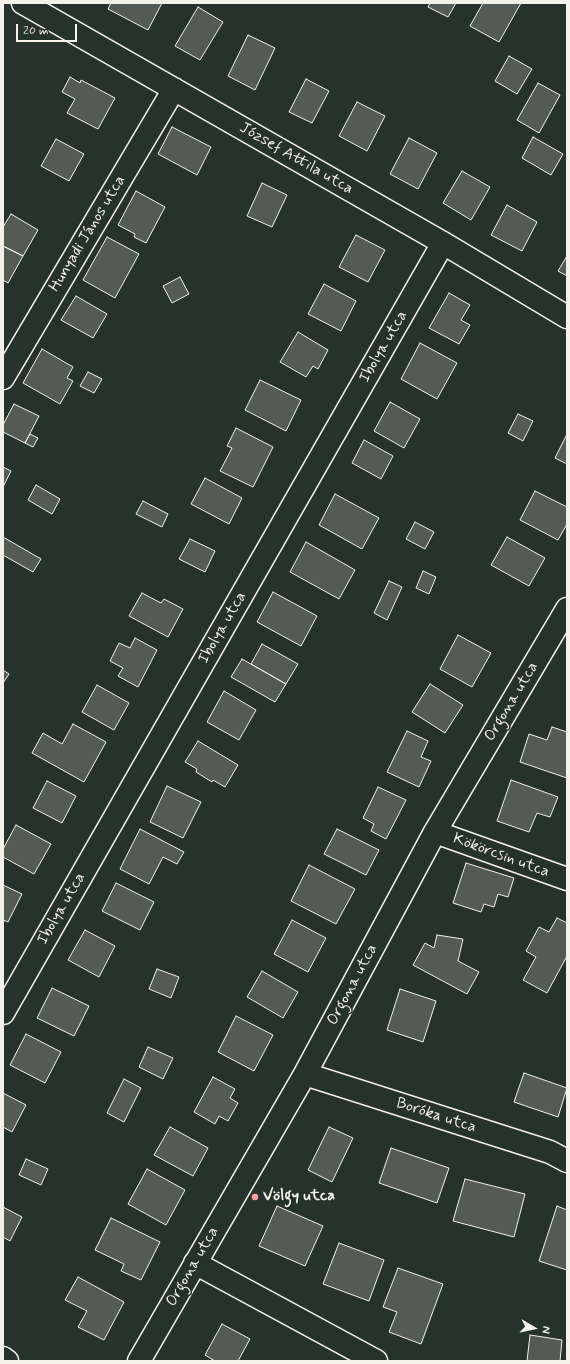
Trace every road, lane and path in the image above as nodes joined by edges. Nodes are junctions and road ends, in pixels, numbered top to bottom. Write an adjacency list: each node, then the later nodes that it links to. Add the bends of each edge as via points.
1 (23, 3): 2 (street, József Attila utca)
2 (174, 89): 3 (street, József Attila utca); 5 (street, Hunyadi János utca)
3 (443, 243): 4 (street, József Attila utca); 9 (street, Ibolya utca)
4 (567, 317)
5 (3, 378)
6 (567, 609): 7 (street, Orgona utca)
7 (435, 832): 8 (street, Kökörcsin utca); 10 (street, Orgona utca)
8 (567, 879)
9 (3, 1012)
10 (305, 1074): 11 (street, Boróka utca, via 550,1152); 12 (street, Orgona utca)
11 (567, 1161)
12 (195, 1263): 15 (street, Orgona utca); 16 (street)
13 (3, 1358): 14 (street)
14 (7, 1361)
15 (139, 1361)
16 (376, 1361)

